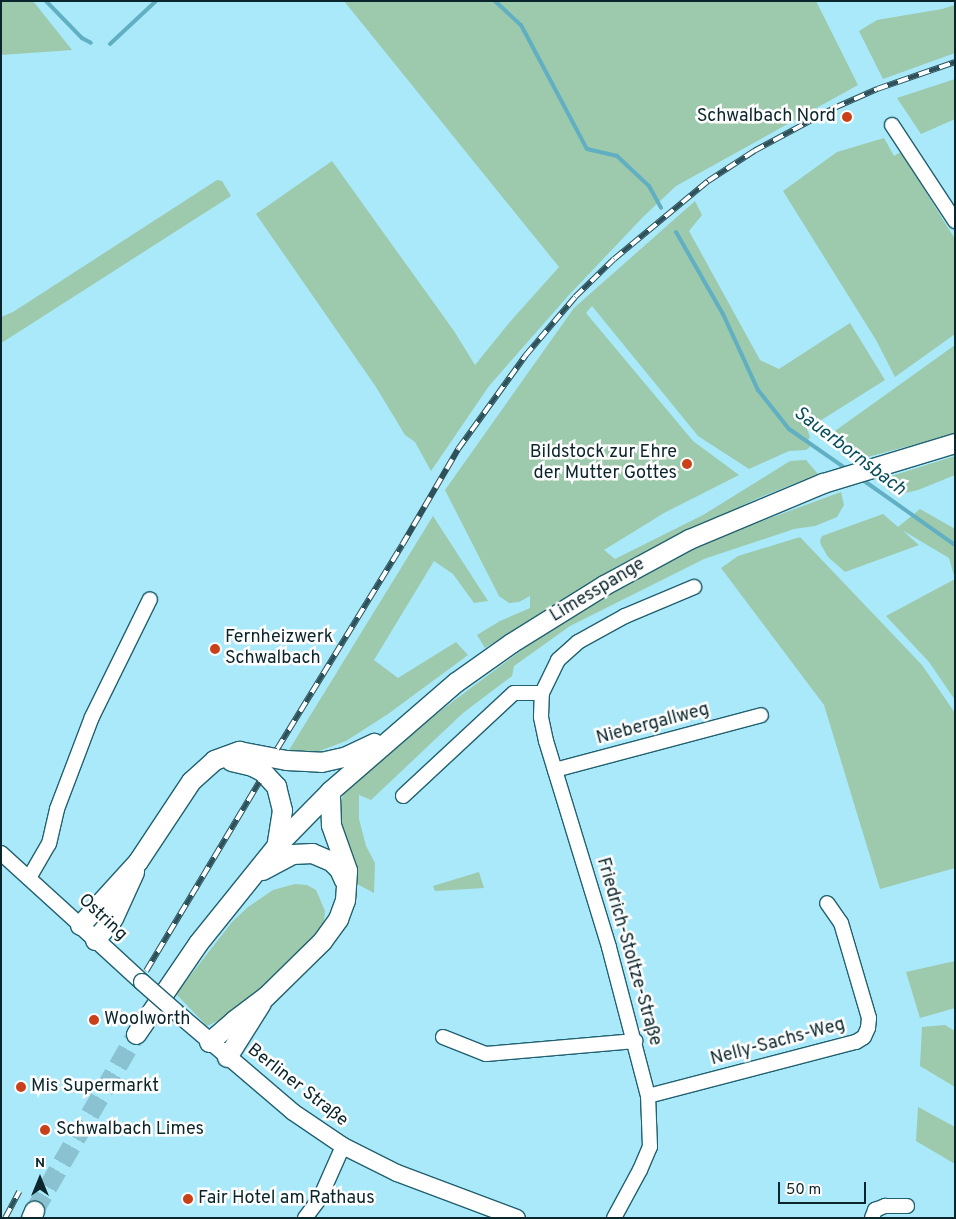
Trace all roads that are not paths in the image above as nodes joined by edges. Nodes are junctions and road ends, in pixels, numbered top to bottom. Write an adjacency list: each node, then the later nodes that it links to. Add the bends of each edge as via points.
1 (892, 125): 2 (street)
2 (955, 221)
3 (955, 443): 8 (main road, Limesspange, via 823,483 689,539 604,585 511,643 456,682)
4 (694, 586): 6 (street, Friedrich-Stoltze-Straße, via 625,616 578,642 558,660)
5 (150, 599): 17 (street, via 92,717 57,809 49,844)
6 (542, 693): 10 (street, Friedrich-Stoltze-Straße, via 542,717); 12 (street, via 514,693)
7 (761, 715): 10 (street, Niebergallweg)
8 (393, 734): 9 (main road, via 335,760 305,762 239,751); 11 (main road)
9 (208, 764): 13 (main road, via 241,763 270,777 281,798); 15 (main road, via 191,781)
10 (555, 770): 26 (street, Friedrich-Stoltze-Straße)
11 (330, 791): 13 (main road); 18 (main road, via 331,825 347,870)
12 (403, 796)
13 (276, 846): 16 (main road)
14 (1, 853): 17 (street, Ostring)
15 (138, 861): 20 (main road); 21 (main road, via 113,918)
16 (255, 874): 18 (main road, via 282,858 312,853 331,861 339,869); 24 (main road, via 198,943)
17 (29, 878): 20 (street, Ostring)
18 (346, 891): 22 (main road, via 343,910 334,926)
19 (828, 903): 29 (street, Nelly-Sachs-Weg, via 841,922 869,1018 864,1037 856,1042)
20 (80, 925): 21 (street, Ostring)
21 (95, 940): 23 (street, Ostring, bridge)
22 (265, 997): 27 (main road); 28 (main road)
23 (176, 1012): 27 (street, Berliner Straße)
24 (136, 1034)
25 (443, 1037): 26 (street, via 486,1054)
26 (635, 1041): 29 (street, Friedrich-Stoltze-Straße)
27 (209, 1042): 28 (street, Berliner Straße)
28 (227, 1057): 30 (street, Berliner Straße, via 293,1112)
29 (648, 1096): 34 (street, Friedrich-Stoltze-Straße, via 650,1147)
30 (343, 1146): 32 (street, via 320,1198); 33 (street, Berliner Straße, via 397,1173)
31 (907, 1206): 35 (street, via 885,1206 875,1210)
32 (305, 1218)
33 (517, 1218)
34 (614, 1218)
35 (872, 1218)

